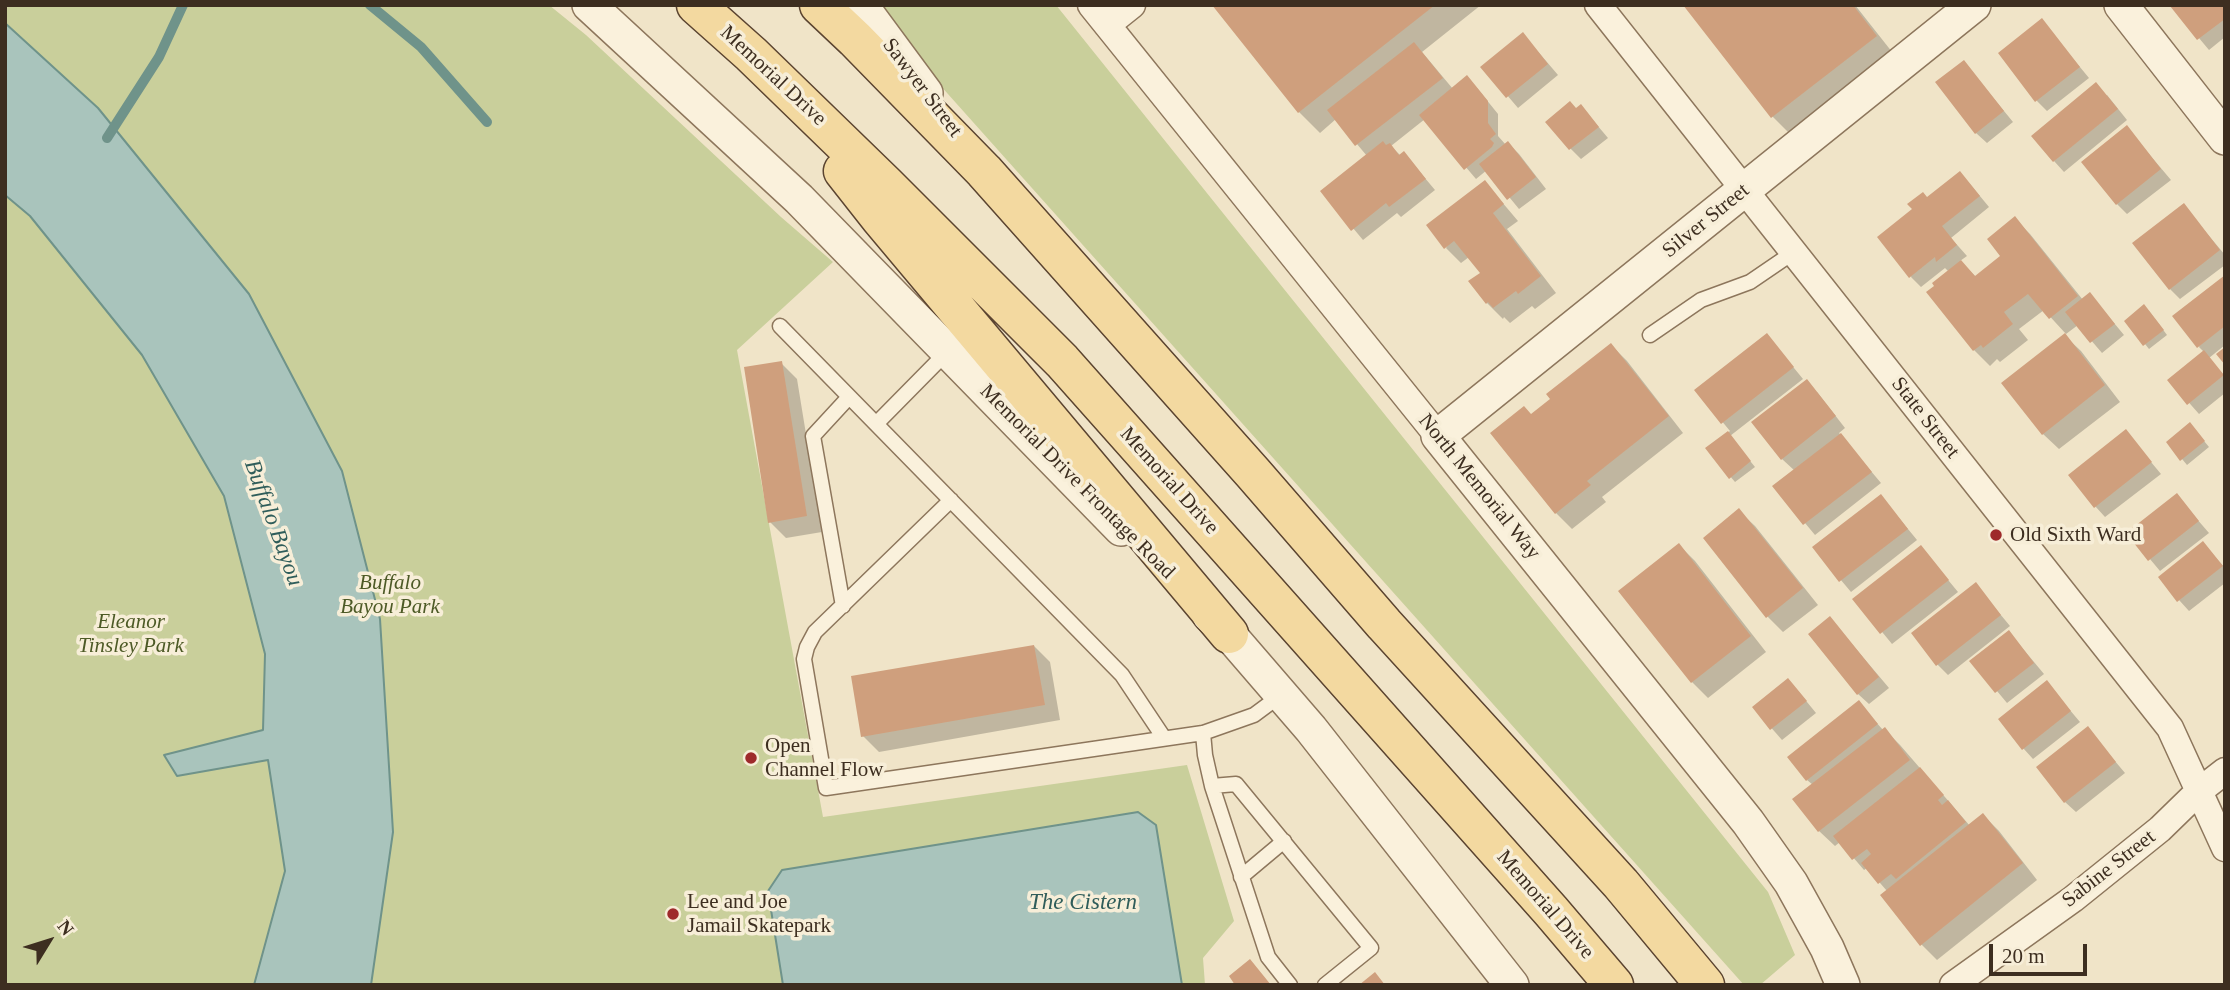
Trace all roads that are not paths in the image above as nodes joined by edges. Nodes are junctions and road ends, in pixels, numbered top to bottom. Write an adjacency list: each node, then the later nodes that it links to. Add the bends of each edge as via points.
1 (696, 5): 10 (main road, Memorial Drive)
2 (819, 5): 12 (main road)
3 (861, 5): 12 (street, Sawyer Street)
4 (1132, 5): 9 (street)
5 (1598, 5): 13 (street, State Street)
6 (1974, 5): 13 (street, Silver Street)
7 (2121, 5): 11 (street)
8 (595, 11): 17 (street, Memorial Drive Frontage Road, via 799,199)
9 (1099, 15): 20 (street, North Memorial Way)
10 (751, 54): 23 (main road, via 880,218); 36 (main road, Memorial Drive, via 1062,361)
11 (2225, 138)
12 (984, 171): 37 (main road, via 1384,624 1621,884)
13 (1745, 190): 14 (street, State Street); 20 (street, Silver Street)
14 (1794, 252): 16 (lane, via 1750,282 1701,300); 29 (street, State Street, via 2170,728)
15 (780, 326): 18 (lane)
16 (1650, 335)
17 (948, 351): 19 (lane); 23 (street, Memorial Drive Frontage Road)
18 (849, 397): 19 (lane); 22 (lane, via 813,436)
19 (876, 424): 21 (lane)
20 (1438, 436): 38 (street, North Memorial Way, via 1748,822 1791,883)
21 (951, 500): 22 (lane); 26 (lane, via 1122,675)
22 (843, 606): 26 (lane, via 815,632 804,659 826,788)
23 (1229, 634): 24 (street, Memorial Drive Frontage Road)
24 (1281, 695): 25 (lane, via 1254,715); 35 (street, Memorial Drive Frontage Road)
25 (1203, 733): 26 (lane); 28 (lane)
26 (1164, 738)
27 (2225, 771): 29 (street, Sabine Street)
28 (1212, 786): 30 (lane, via 1236,784); 32 (lane)
29 (2198, 792): 31 (street, State Street); 39 (street, Sabine Street, via 2073,899)
30 (1284, 841): 32 (lane); 34 (lane, via 1371,948)
31 (2225, 848)
32 (1241, 877): 33 (lane, via 1268,957)
33 (1290, 985)
34 (1325, 985)
35 (1512, 985)
36 (1614, 985)
37 (1705, 985)
38 (1843, 985)
39 (1953, 985)

